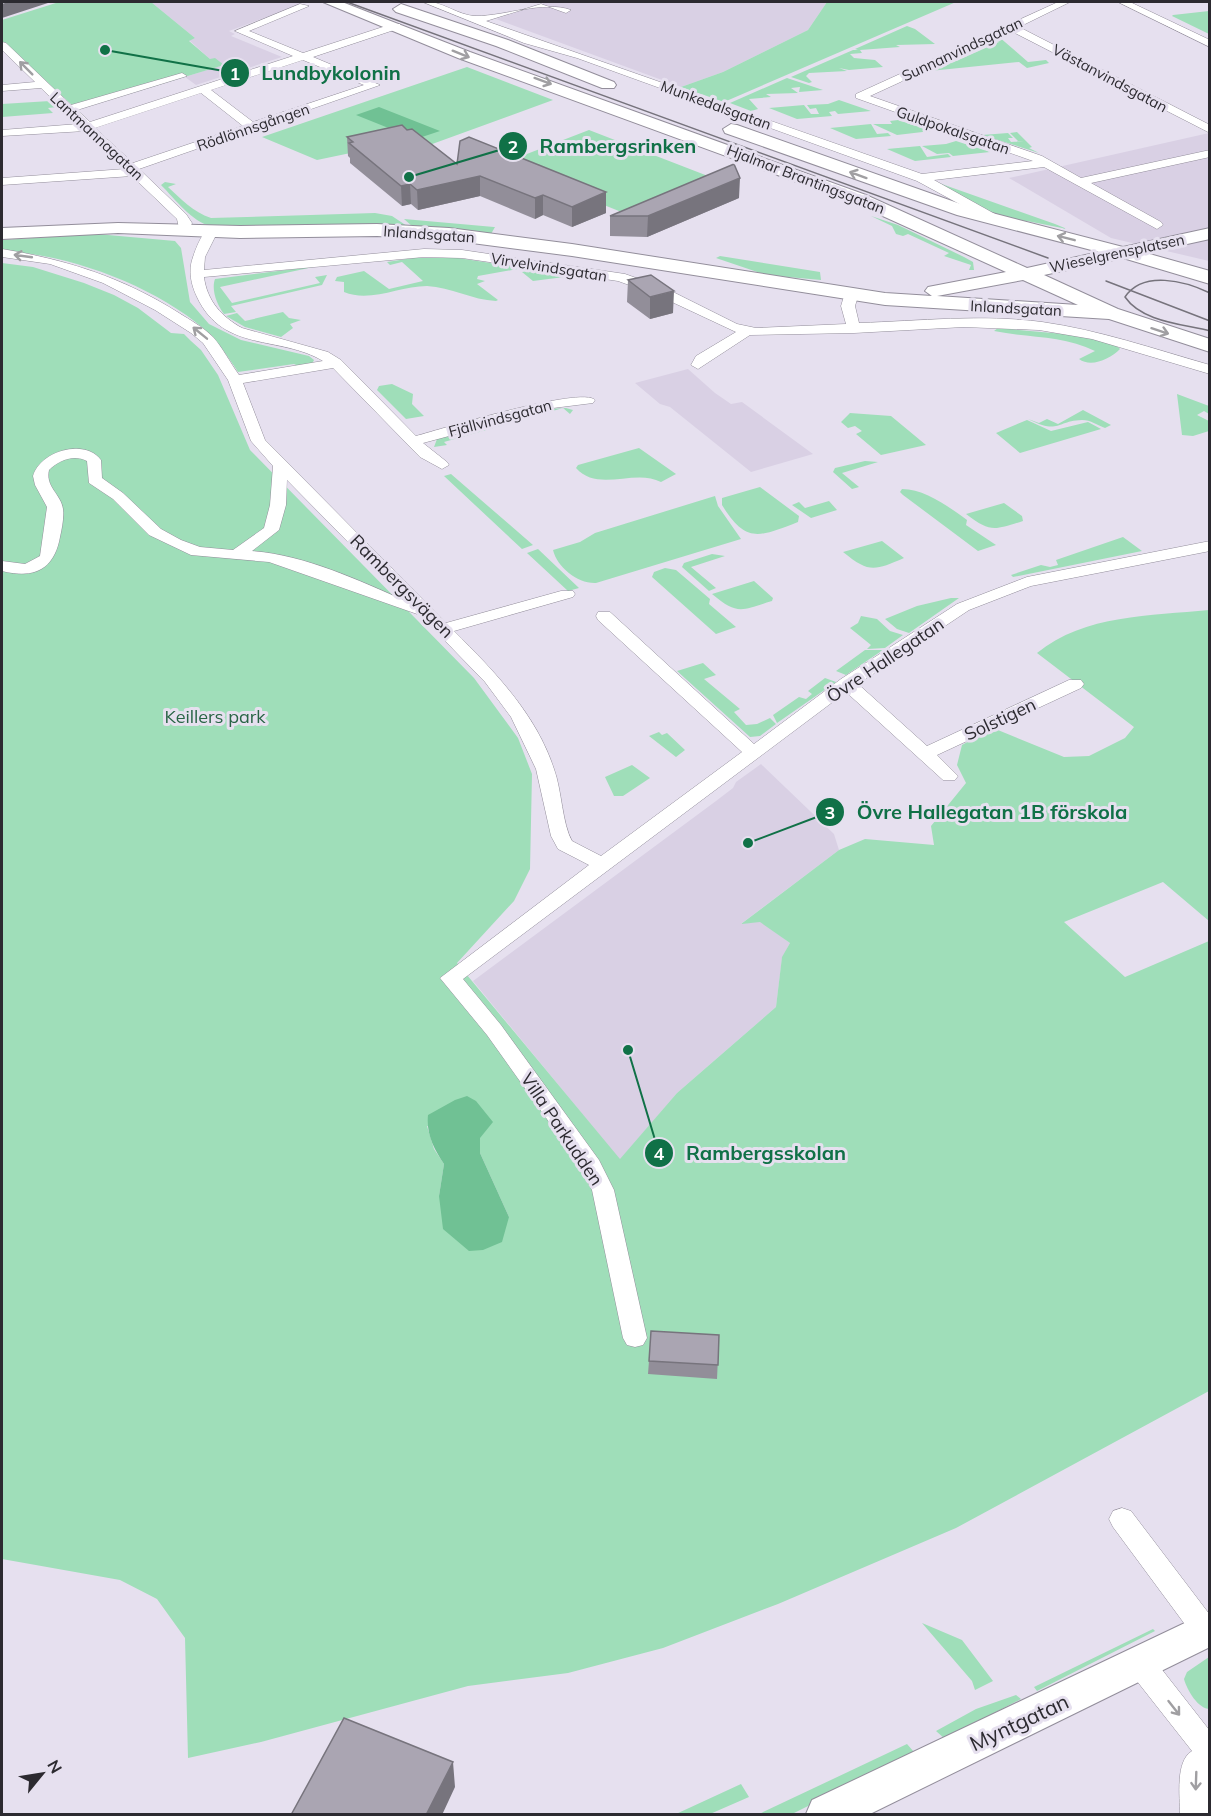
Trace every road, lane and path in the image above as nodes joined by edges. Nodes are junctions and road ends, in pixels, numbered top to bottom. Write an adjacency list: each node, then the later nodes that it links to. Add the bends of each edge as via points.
1 (330, 2): 12 (main road, Hjalmar Brantingsgatan)
2 (428, 2): 11 (street, Munkedalsgatan)
3 (525, 2): 11 (street, via 484,14)
4 (538, 2): 11 (street)
5 (545, 2): 10 (street)
6 (1065, 2): 13 (street, Sunnanvindsgatan)
7 (1123, 2): 14 (street)
8 (389, 5): 11 (main road, via 441,24)
9 (304, 6): 16 (street, via 240,31)
10 (566, 10)
11 (469, 24): 21 (main road); 32 (street, Munkedalsgatan, via 556,48)
12 (396, 26): 16 (street); 41 (main road, Hjalmar Brantingsgatan, one-way to 41, via 473,58 860,199)
13 (1010, 26): 22 (street, Sunnanvindsgatan); 27 (street, Västanvindsgatan)
14 (1209, 44)
15 (2, 45): 18 (street, Lantmannagatan, one-way to 15)
16 (301, 57): 20 (street); 26 (street, Rödlönnsgången, via 375,86)
17 (182, 76): 23 (street)
18 (42, 85): 19 (street); 23 (street, Lantmannagatan)
19 (2, 88)
20 (202, 89): 25 (street); 26 (street)
21 (622, 90)
22 (860, 96): 30 (street, Guldpokalsgatan)
23 (69, 109): 25 (street, Lantmannagatan)
24 (720, 125): 35 (main road, Hjalmar Brantingsgatan, one-way to 24, via 913,195)
25 (87, 126): 28 (street); 31 (street, Lantmannagatan)
26 (252, 128): 31 (street, Rödlönnsgången)
27 (1209, 130)
28 (2, 133)
29 (1209, 153): 34 (street)
30 (1047, 163): 32 (street); 34 (street, Guldpokalsgatan)
31 (131, 169): 33 (street, Rödlönnsgången); 37 (street, Lantmannagatan, via 182,217 186,223)
32 (921, 178): 35 (street, Munkedalsgatan)
33 (2, 182)
34 (1080, 182): 36 (street, Guldpokalsgatan)
35 (998, 221): 43 (main road, Hjalmar Brantingsgatan, one-way to 35)
36 (1157, 225)
37 (184, 230): 38 (main road, Inlandsgatan); 40 (main road, Inlandsgatan, via 103,228)
38 (212, 231): 46 (street, via 200,255); 51 (main road, Inlandsgatan, via 377,230 471,237)
39 (1209, 233): 43 (main road, Wieselgrensplatsen)
40 (2, 234)
41 (945, 236): 47 (main road, Hjalmar Brantingsgatan); 49 (main road, Inlandsgatan, via 987,263)
42 (1209, 241): 45 (main road, Wieselgrensplatsen)
43 (1122, 252): 45 (main road, Hjalmar Brantingsgatan); 47 (main road, Wieselgrensplatsen)
44 (2, 254): 60 (street, Rambergsvägen, one-way to 44, via 208,340 160,307 75,268)
45 (1147, 259): 48 (main road, Hjalmar Brantingsgatan); 50 (main road, Wieselgrensplatsen)
46 (198, 274): 55 (street, Virvelvindsgatan, via 424,253 462,254 620,277); 57 (street, via 207,306 225,325 323,355)
47 (1025, 274): 49 (main road, Inlandsgatan); 50 (main road, Hjalmar Brantingsgatan)
48 (1209, 278)
49 (975, 285): 51 (main road, Inlandsgatan, via 925,292)
50 (1048, 285): 52 (main road, Inlandsgatan, via 984,299); 53 (main road, Hjalmar Brantingsgatan)
51 (852, 293): 52 (main road, Inlandsgatan); 54 (street, via 848,306)
52 (921, 302): 53 (main road, Inlandsgatan)
53 (1111, 314): 56 (main road, Hjalmar Brantingsgatan, one-way to 56)
54 (854, 329): 55 (street, Virvelvindsgatan); 59 (street, Virvelvindsgatan, via 989,323 1039,326 1094,335)
55 (746, 330): 58 (street, via 700,359)
56 (1209, 346)
57 (336, 363): 60 (street); 62 (street)
58 (698, 365)
59 (1209, 370)
60 (235, 380): 63 (street, Rambergsvägen, via 258,441)
61 (588, 400): 62 (street, Fjällvindsgatan, via 552,404)
62 (414, 441): 64 (street, via 432,461)
63 (281, 464): 66 (street, via 278,505 271,530); 69 (street, Rambergsvägen)
64 (442, 465)
65 (1209, 546): 72 (street, Övre Hallegatan, via 1005,589 963,607)
66 (237, 554): 67 (street, via 197,552 155,532 118,496 94,480 94,460 90,456 74,454 54,459 41,473 41,482 56,510 47,558 20,569); 69 (street, via 299,565)
67 (2, 566)
68 (567, 594): 71 (street)
69 (427, 612): 71 (street, Rambergsvägen)
70 (604, 616): 74 (street)
71 (444, 629): 77 (street, Rambergsvägen, via 520,714 548,770 565,845)
72 (847, 683): 74 (street, Övre Hallegatan); 75 (street)
73 (1075, 684): 75 (street, Solstigen)
74 (753, 753): 77 (street, Övre Hallegatan)
75 (925, 754): 76 (street)
76 (949, 776)
77 (601, 864): 78 (street, Villa Parkudden, via 450,978 494,1030 588,1160 603,1190)
78 (635, 1338)
79 (1122, 1519): 80 (street)
80 (1207, 1629): 81 (main road, Myntgatan)
81 (1139, 1662): 82 (street, one-way to 82); 83 (main road, Myntgatan)
82 (1209, 1754): 84 (street, one-way to 84, via 1196,1764)
83 (827, 1815)
84 (1194, 1815)

